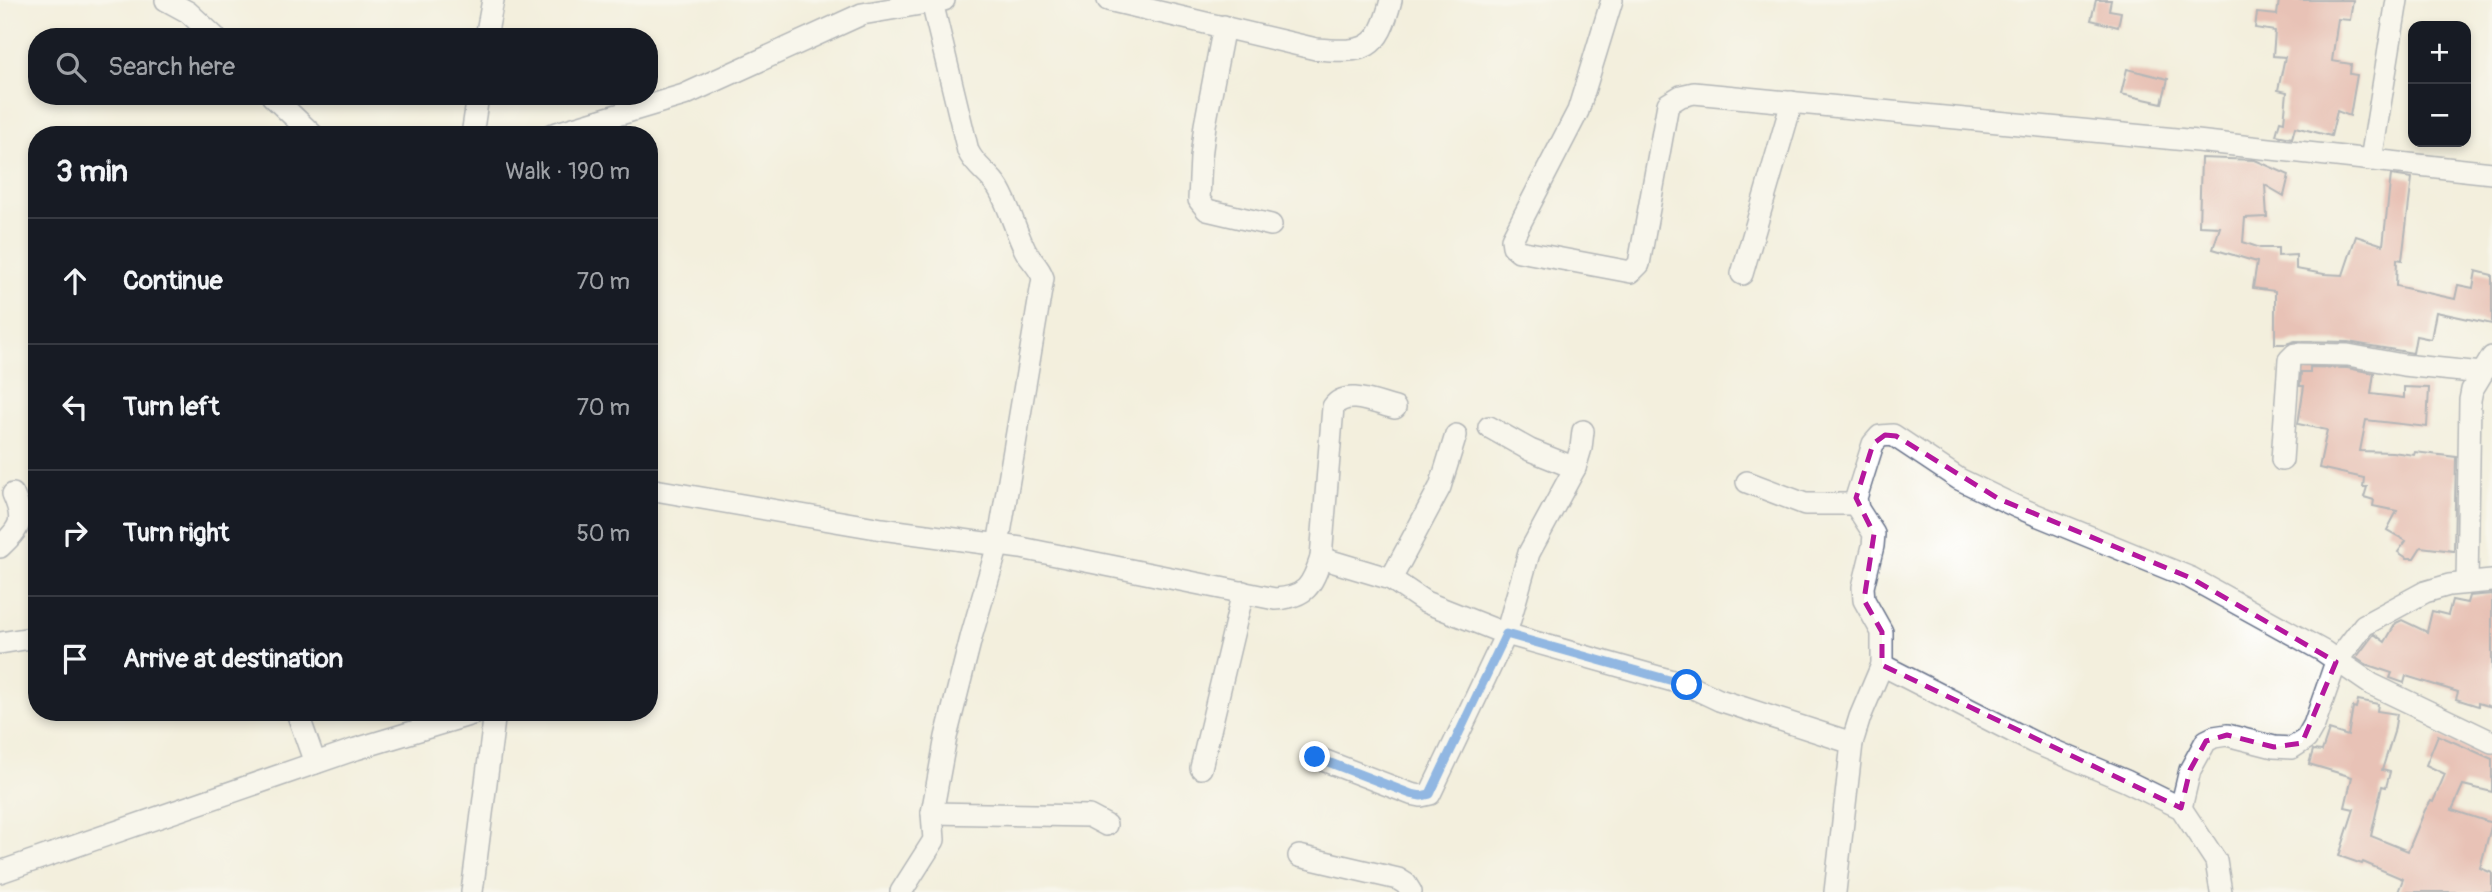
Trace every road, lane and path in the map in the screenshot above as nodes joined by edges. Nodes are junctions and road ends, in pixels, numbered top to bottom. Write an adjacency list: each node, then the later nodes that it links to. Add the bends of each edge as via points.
1 (166, 0): 10 (street)
2 (493, 0): 11 (street)
3 (1108, 0): 9 (street)
4 (1391, 0): 9 (street, via 1380,32 1360,50 1316,49)
5 (1612, 0): 12 (street, via 1578,111 1512,239 1520,251 1631,272 1639,264 1668,104 1695,93)
6 (2396, 0): 20 (street)
7 (938, 1): 8 (street); 35 (street, via 968,151 999,190 1026,253 1043,278)
8 (861, 7): 13 (street, via 684,95)
9 (1224, 26): 22 (street, via 1205,125 1199,200 1208,210)
10 (205, 28)
11 (488, 28)
12 (1791, 102): 20 (street); 23 (street)
13 (658, 103)
14 (281, 105): 17 (street)
15 (477, 105): 18 (street)
16 (650, 105): 19 (street)
17 (304, 126)
18 (473, 126)
19 (580, 126)
20 (2371, 160): 21 (street)
21 (2492, 173)
22 (1271, 225)
23 (1742, 274)
24 (2487, 365): 29 (street, via 2403,365 2348,355 2295,354 2289,360); 40 (street, via 2470,400)
25 (1395, 408): 37 (street, via 1355,398 1340,400 1333,407)
26 (1489, 427): 30 (street)
27 (1583, 431): 30 (street)
28 (1456, 435): 38 (street, via 1440,487)
29 (2282, 460)
30 (1575, 468): 42 (street, via 1530,552)
31 (1747, 482): 34 (street, via 1805,504)
32 (658, 491): 35 (street)
33 (13, 494): 36 (street, via 22,519)
34 (1856, 504): 45 (street, via 1873,444 1880,436 1893,435 1969,484 2191,578); 46 (street, via 1874,534 1863,587 1864,600 1882,632)
35 (999, 545): 41 (street); 56 (street, via 946,737)
36 (0, 547)
37 (1321, 558): 38 (street); 41 (street, via 1311,584 1296,595 1275,598)
38 (1391, 579): 42 (street, via 1425,601)
39 (2492, 581): 40 (street)
40 (2467, 583): 45 (street, via 2425,592 2364,625)
41 (1243, 592): 54 (street)
42 (1506, 634): 51 (street, via 1687,685 1719,701); 52 (street, via 1430,794 1411,794)
43 (28, 638): 44 (street)
44 (0, 643)
45 (2336, 662): 50 (street, via 2371,684); 55 (street, via 2306,739 2292,748 2227,735 2206,741 2190,770)
46 (1882, 664): 51 (street); 55 (street, via 2033,742)
47 (300, 721): 53 (street)
48 (450, 721): 53 (street)
49 (494, 721): 60 (street)
50 (2492, 742)
51 (1852, 743): 63 (street)
52 (1315, 757)
53 (315, 763): 59 (street)
54 (1201, 768)
55 (2181, 807): 64 (street, via 2216,861)
56 (932, 813): 57 (street, via 1089,816); 61 (street, via 934,840)
57 (1106, 825)
58 (1299, 856): 62 (street, via 1398,879)
59 (0, 872)
60 (472, 892)
61 (901, 892)
62 (1411, 892)
63 (1835, 892)
64 (2221, 892)

